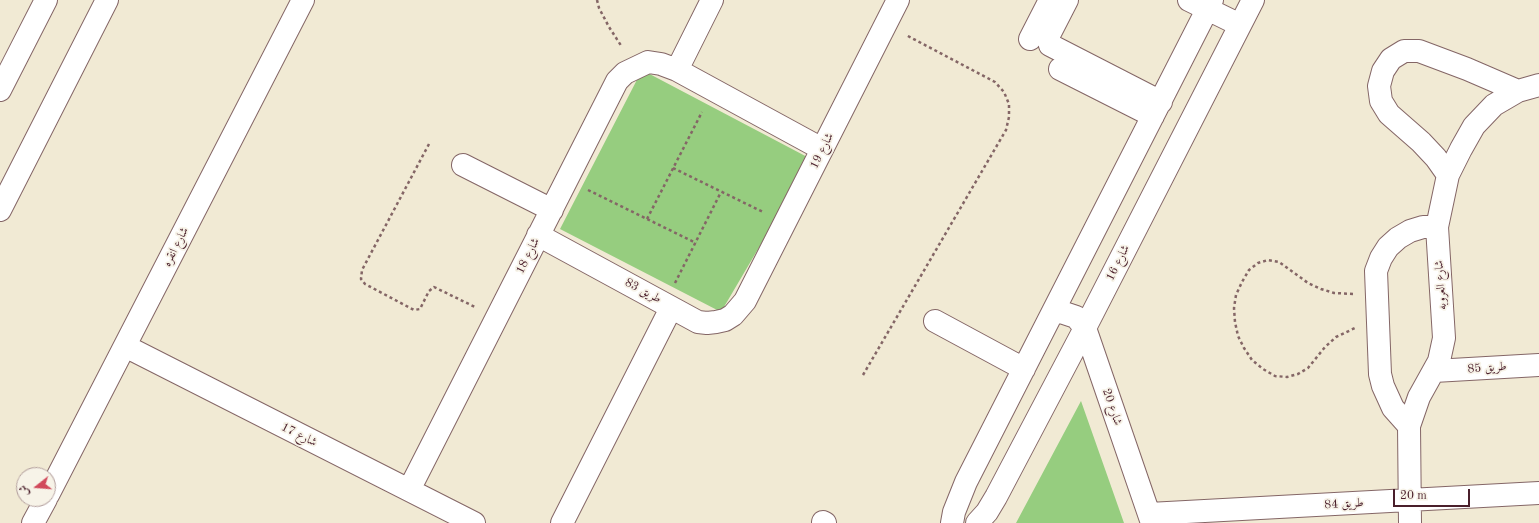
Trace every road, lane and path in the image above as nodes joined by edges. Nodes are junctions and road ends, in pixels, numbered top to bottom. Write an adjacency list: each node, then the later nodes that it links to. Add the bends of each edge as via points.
1 (46, 0): 18 (street)
2 (107, 0): 29 (street)
3 (303, 0): 44 (street, شارع انقره)
4 (597, 0): 14 (path, via 609,27)
5 (712, 0): 16 (street)
6 (898, 0): 11 (street, شارع 19)
7 (1050, 0): 13 (street)
8 (1067, 0): 21 (street, via 1048,37 1050,45)
9 (1254, 0): 12 (street, شارع 16)
10 (1203, 3): 12 (street); 21 (street)
11 (886, 24): 23 (street, شارع 19); 48 (path, via 995,82 1004,92 1009,104 1010,117 1006,130)
12 (1240, 25): 43 (street, شارع 16)
13 (1030, 39)
14 (636, 67): 16 (street, شارع 18, via 648,62); 27 (street, شارع 18, via 617,81)
15 (1060, 69): 21 (street)
16 (677, 70): 19 (street, شارع 18)
17 (1539, 85): 20 (street, شارع العروبه)
18 (0, 90)
19 (713, 90): 23 (street, شارع 18); 25 (path)
20 (1518, 91): 26 (street, شارع العروبه, via 1494,105 1474,126); 26 (street, via 1419,51 1404,51 1391,59 1383,71 1379,86 1381,100 1389,114 1421,142)
21 (1157, 109): 39 (street)
22 (429, 144): 40 (path, via 362,270 361,279 365,284 414,310 420,310 429,291 434,287)
23 (822, 149): 32 (street, شارع 19)
24 (463, 165): 30 (street)
25 (674, 168): 28 (path); 31 (path)
26 (1448, 175): 33 (street, شارع العروبه)
27 (566, 180): 30 (street, شارع 18); 31 (path)
28 (721, 192): 32 (path); 35 (path)
29 (0, 210)
30 (552, 210): 34 (street, شارع 18)
31 (647, 219): 35 (path)
32 (785, 223): 37 (street, شارع 19)
33 (1437, 227): 36 (street, via 1423,227 1410,231 1388,247 1376,271); 47 (street, شارع العروبه, via 1444,338)
34 (538, 235): 38 (street, طريق 83); 40 (street, شارع 18)
35 (696, 243): 38 (path)
36 (1377, 292): 42 (street); 42 (path, via 1349,294 1328,291 1308,283 1279,262 1268,260 1258,263 1249,270 1236,295 1234,308 1238,336 1244,348 1252,360 1275,376 1287,377 1298,374 1308,368 1336,337 1363,324)
37 (745, 301): 38 (street, طريق 83, via 725,320 707,323 698,322)
38 (668, 305): 59 (street)
39 (1053, 313): 43 (street, شارع 20, via 1061,312 1076,317); 46 (street)
40 (497, 317): 51 (street, شارع 18)
41 (935, 321): 46 (street)
42 (1379, 322): 49 (street, via 1380,374 1383,386 1393,408)
43 (1085, 328): 56 (street, شارع 20); 61 (street, شارع 16, via 996,497)
44 (124, 346): 50 (street, شارع انقره); 51 (street, شارع 17)
45 (1539, 365): 47 (street, طريق 85)
46 (1024, 369): 60 (street, via 966,482)
47 (1434, 371): 49 (street, شارع العروبه, via 1419,397)
48 (863, 375)
49 (1409, 426): 53 (street, شارع العروبه)
50 (56, 479)
51 (410, 490): 58 (street, شارع 17)
52 (1539, 493): 53 (street, طريق 84)
53 (1410, 500): 55 (street, طريق 84); 62 (street, شارع العروبه)
54 (43, 507): 57 (street)
55 (1299, 515): 56 (street, طريق 84)
56 (1151, 519)
57 (37, 522)
58 (474, 523)
59 (562, 523)
60 (952, 523)
61 (977, 523)
62 (1410, 523)

